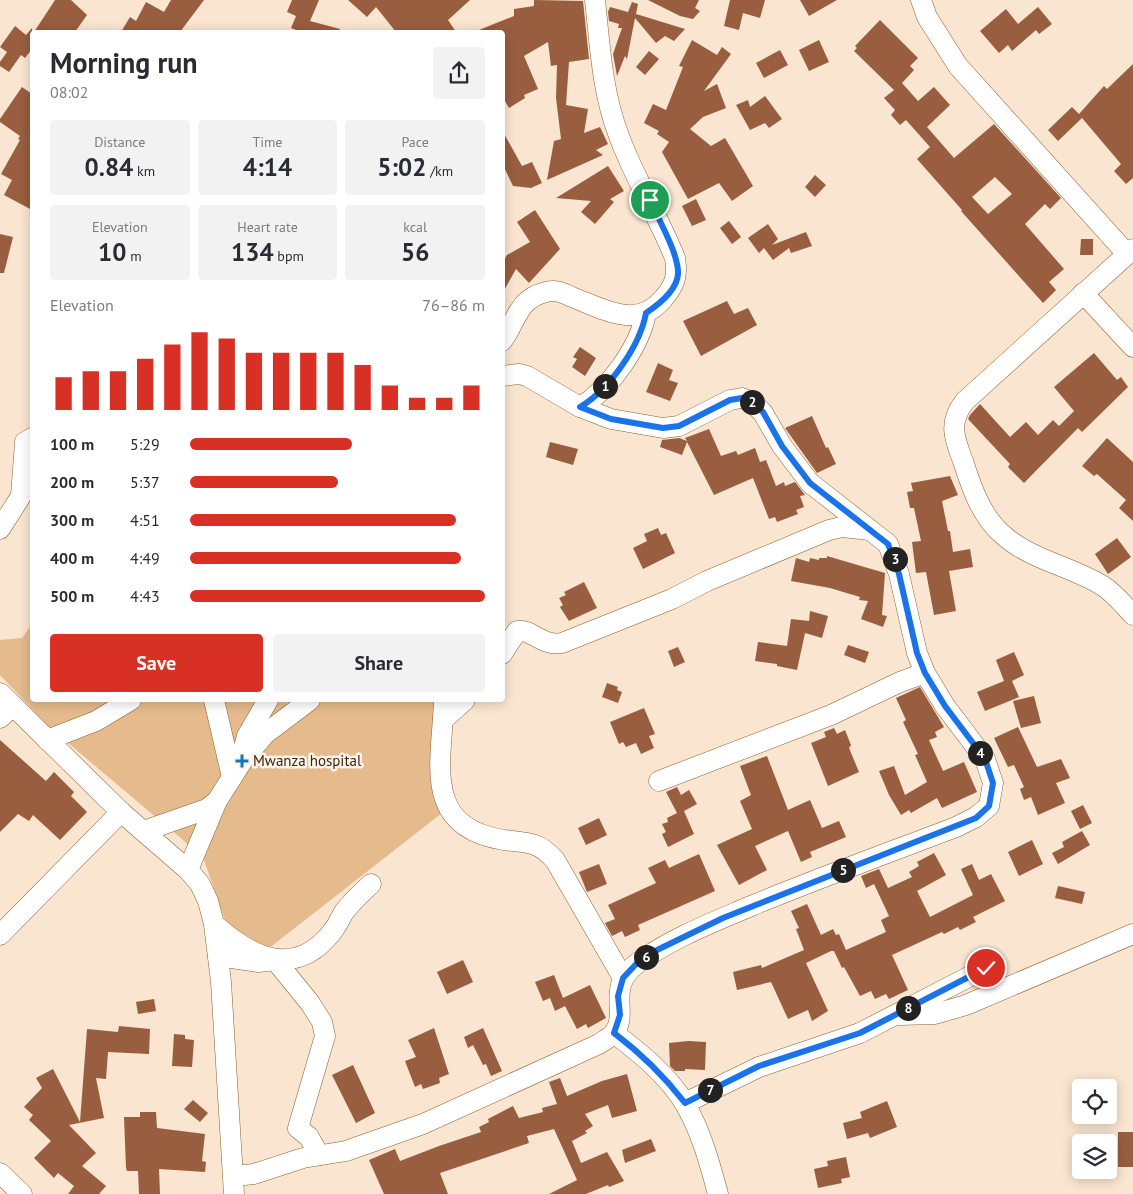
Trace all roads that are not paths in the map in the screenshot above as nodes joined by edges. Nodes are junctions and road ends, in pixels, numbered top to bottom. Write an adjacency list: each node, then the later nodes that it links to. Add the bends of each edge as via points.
1 (595, 0): 6 (street, via 610,110 675,258 678,274 672,288 658,305)
2 (921, 0): 3 (street, via 927,17 958,66)
3 (1130, 251): 4 (street)
4 (1083, 293): 8 (street); 14 (street, via 965,401 957,412 954,426 970,484 989,521 1002,535 1103,586)
5 (509, 310): 6 (street, via 548,291 561,292 622,316); 7 (street)
6 (646, 313): 10 (street, via 640,336 624,360 596,396)
7 (505, 328)
8 (1133, 347)
9 (505, 376): 10 (street, via 527,376)
10 (580, 407): 13 (street, via 611,419 663,428 685,424 730,400 742,398 752,402 763,412 782,446 810,483)
11 (30, 439): 12 (street, via 25,442 20,496)
12 (0, 529)
13 (872, 530): 15 (street, via 842,527 829,530 562,643 548,644 528,632 517,630); 16 (street, via 888,544 894,556 917,653)
14 (1133, 615)
15 (505, 649)
16 (925, 673): 27 (street, via 832,715); 39 (street, via 985,759 993,783 989,806 976,818 956,827 723,918 657,950 638,962)
17 (128, 702): 24 (street, via 96,721)
18 (214, 702): 26 (street)
19 (267, 702): 25 (street, via 247,736)
20 (307, 702): 25 (street, via 273,726)
21 (460, 702): 23 (street)
22 (4, 706): 24 (street)
23 (444, 709): 39 (street, via 441,791 451,814 486,835 544,848 555,860)
24 (47, 740): 29 (street)
25 (243, 760): 26 (street)
26 (232, 777): 28 (street)
27 (659, 781)
28 (217, 801): 30 (street, via 192,816); 31 (street)
29 (121, 812): 30 (street); 35 (street)
30 (144, 831): 31 (street)
31 (188, 870): 33 (street, via 200,884)
32 (371, 884): 37 (street, via 356,898 321,945 306,956)
33 (214, 924): 36 (street); 37 (street, via 242,946)
34 (1133, 934): 40 (street, via 950,1011)
35 (0, 935)
36 (218, 956): 37 (street, via 258,962); 45 (street)
37 (275, 960): 43 (street, via 322,1022 325,1036 298,1128 309,1137)
38 (986, 968): 40 (street)
39 (623, 978): 41 (street, via 618,996 620,1015)
40 (894, 1015): 42 (street, via 838,1042 759,1066)
41 (614, 1033): 42 (street, via 642,1054); 43 (street, via 599,1044 423,1124 353,1149)
42 (685, 1103): 47 (street, via 702,1141)
43 (319, 1155): 45 (street, via 254,1174)
44 (0, 1173): 46 (street)
45 (234, 1185)
46 (22, 1194)
47 (718, 1194)

